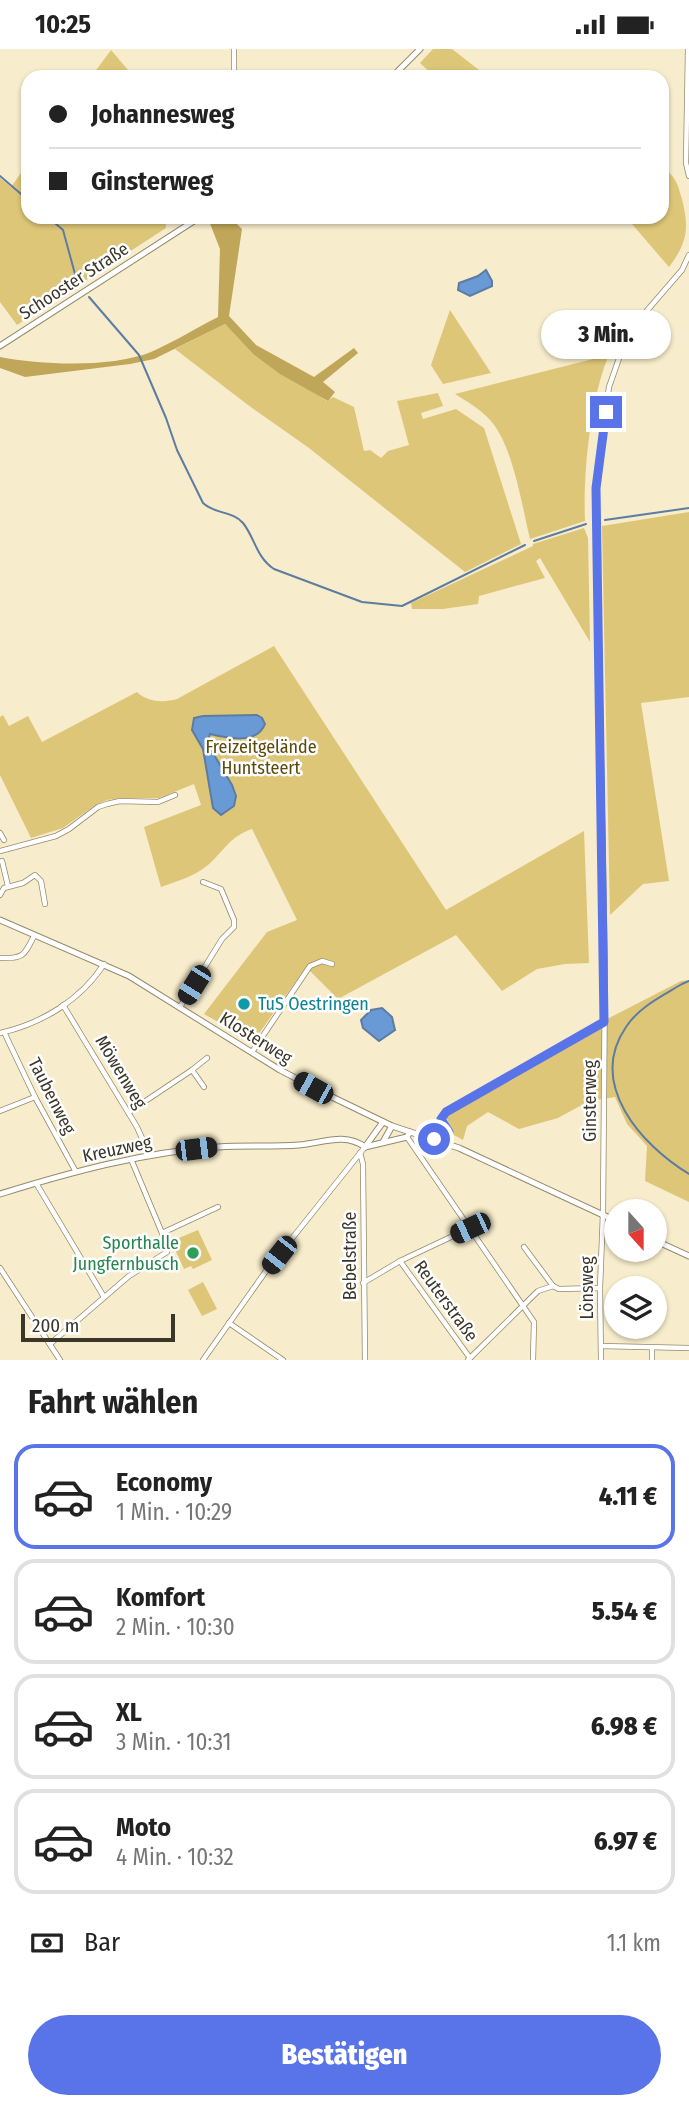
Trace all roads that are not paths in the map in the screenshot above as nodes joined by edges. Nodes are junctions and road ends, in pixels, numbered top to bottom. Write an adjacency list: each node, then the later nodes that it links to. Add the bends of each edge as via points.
1 (234, 49): 4 (street)
2 (420, 49): 5 (street)
3 (688, 49): 6 (street, via 685,163)
4 (234, 70)
5 (399, 70)
6 (689, 176)
7 (189, 224): 11 (street, Schooster Straße)
8 (689, 255): 9 (street, Ginsterweg)
9 (682, 270): 10 (street); 28 (street, Ginsterweg, via 623,347 609,387 596,488)
10 (689, 270)
11 (0, 346)
12 (175, 795): 15 (street, via 158,802 120,801 97,807 69,829 45,840)
13 (0, 833): 14 (street)
14 (4, 840)
15 (0, 851)
16 (2, 861): 18 (street)
17 (203, 882): 27 (street, via 221,890 233,927)
18 (8, 886): 19 (street); 20 (street, via 35,875 41,881)
19 (0, 895)
20 (45, 904)
21 (0, 920): 22 (street, Klosterweg)
22 (34, 936): 23 (street, via 25,954); 24 (street, Klosterweg)
23 (0, 958)
24 (104, 964): 26 (street); 27 (street, Klosterweg)
25 (332, 964): 30 (street, via 310,965)
26 (64, 1005): 29 (street, via 34,1023); 36 (street, Möwenweg)
27 (180, 1007): 30 (street, Klosterweg)
28 (604, 1022): 41 (street, via 446,1112 441,1119 449,1132); 50 (street, Ginsterweg)
29 (2, 1032): 34 (street, Taubenweg)
30 (252, 1052): 37 (street, Klosterweg)
31 (207, 1058): 32 (street)
32 (192, 1070): 33 (street); 36 (street)
33 (204, 1087)
34 (35, 1097): 35 (street); 46 (street, Taubenweg)
35 (0, 1111)
36 (129, 1112): 44 (street, Möwenweg)
37 (383, 1122): 38 (street, Klosterweg); 42 (street)
38 (392, 1126): 39 (street, Klosterweg); 40 (street)
39 (408, 1135): 40 (street); 41 (street, Klosterweg); 51 (street)
40 (383, 1143): 42 (street)
41 (447, 1143): 50 (street, Klosterweg)
42 (365, 1147): 43 (street); 44 (street, Kreuzweg, via 349,1138)
43 (360, 1153): 58 (street, Bebelstraße); 63 (street)
44 (150, 1156): 45 (street, Kreuzweg)
45 (131, 1159): 46 (street, Kreuzweg); 52 (street)
46 (76, 1171): 47 (street, Kreuzweg)
47 (36, 1183): 48 (street, Kreuzweg); 61 (street)
48 (0, 1194)
49 (218, 1207): 52 (street)
50 (603, 1216): 60 (street, Lönsweg)
51 (470, 1228): 56 (street); 62 (street)
52 (162, 1233): 61 (street, via 167,1252)
53 (667, 1246): 55 (street)
54 (524, 1247): 59 (street)
55 (689, 1256)
56 (400, 1261): 58 (street); 68 (street, Reuterstraße)
57 (0, 1268): 64 (street)
58 (363, 1283): 72 (street, Bebelstraße)
59 (553, 1286): 60 (street); 62 (street, via 538,1291)
60 (600, 1288): 65 (street, Lönsweg)
61 (104, 1297): 64 (street)
62 (524, 1305): 68 (street); 73 (street, via 534,1322)
63 (229, 1323): 70 (street); 71 (street)
64 (50, 1344): 69 (street)
65 (601, 1346): 66 (street); 74 (street, Lönsweg)
66 (652, 1347): 67 (street); 75 (street)
67 (689, 1348)
68 (469, 1359)
69 (60, 1360)
70 (203, 1360)
71 (283, 1360)
72 (365, 1360)
73 (533, 1360)
74 (601, 1360)
75 (652, 1360)

